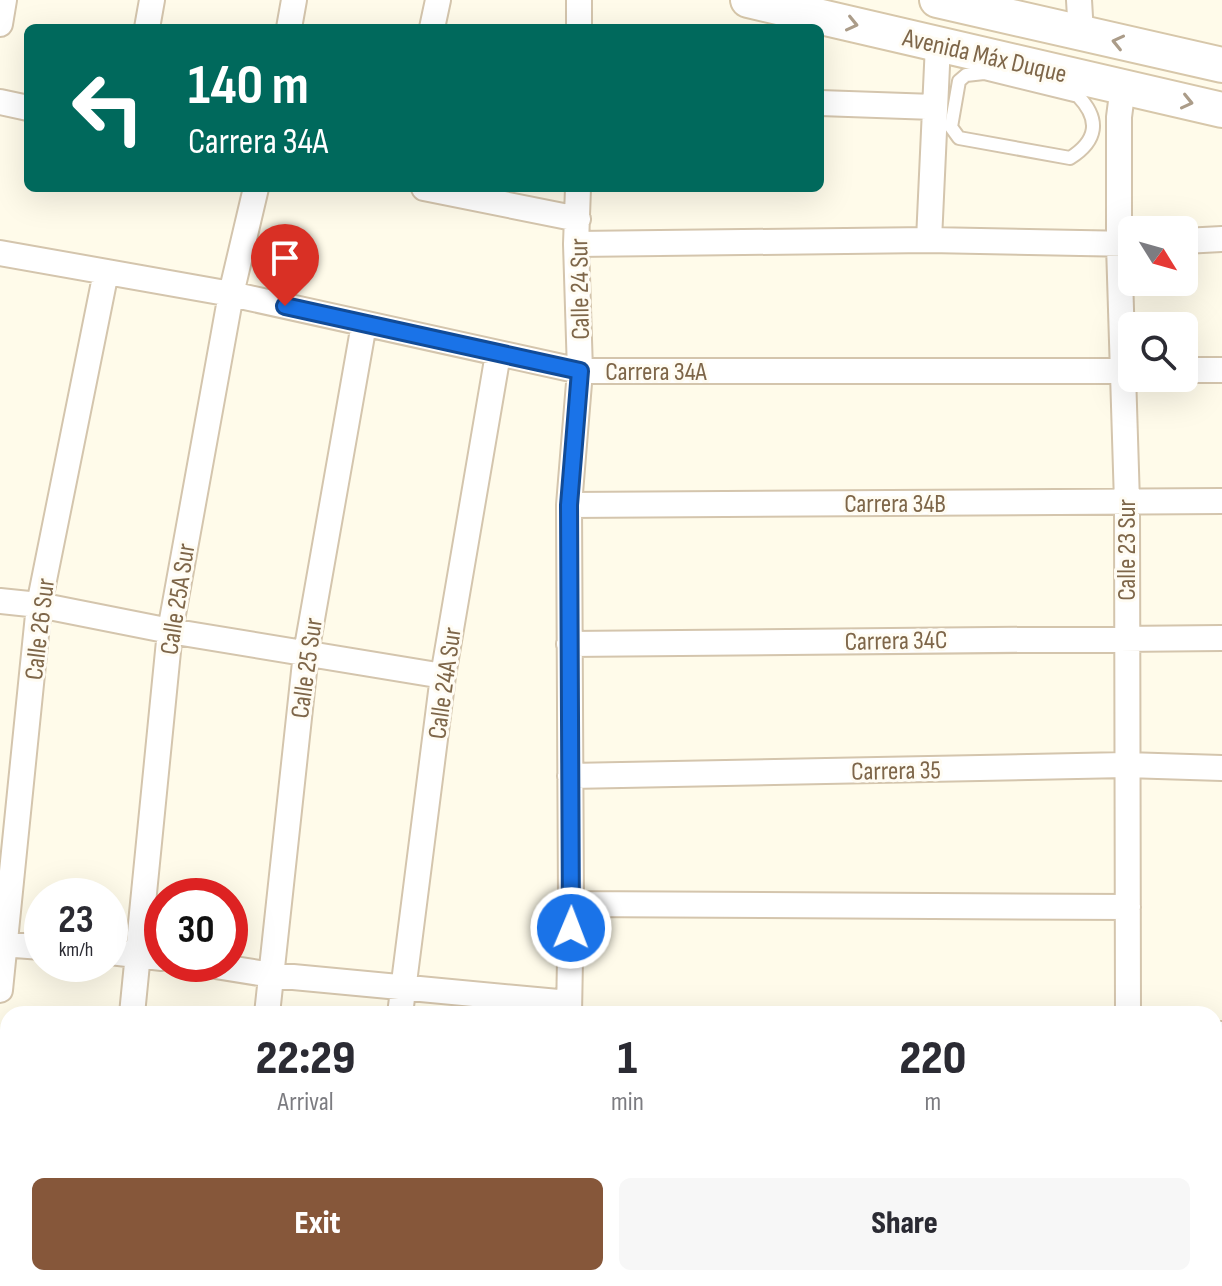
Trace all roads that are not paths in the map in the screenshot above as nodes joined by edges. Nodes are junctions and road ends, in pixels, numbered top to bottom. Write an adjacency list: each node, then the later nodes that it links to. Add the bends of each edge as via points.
1 (4, 0): 9 (street)
2 (152, 0): 10 (street)
3 (294, 0): 11 (street)
4 (438, 0): 12 (street)
5 (579, 0): 13 (street)
6 (748, 0): 15 (main road, Avenida Máx Duque, one-way to 15)
7 (937, 0): 14 (main road, Avenida Máx Duque)
8 (1079, 0): 14 (street)
9 (0, 24)
10 (148, 24)
11 (290, 24)
12 (433, 24)
13 (579, 24)
14 (1081, 34): 16 (main road, Avenida Máx Duque, one-way to 14)
15 (938, 44): 17 (main road, Avenida Máx Duque); 20 (street)
16 (1222, 65)
17 (1123, 86): 22 (main road, Avenida Máx Duque, one-way to 22); 26 (street, Calle 23 Sur, via 1119,117)
18 (0, 102): 21 (street)
19 (824, 103): 20 (street)
20 (943, 106): 20 (lane, via 966,75 984,73 1078,96 1093,117 1093,134 1084,150 1070,158 959,138); 29 (street)
21 (24, 107)
22 (1222, 110)
23 (255, 192): 35 (street, Calle 25A Sur)
24 (444, 192): 27 (street)
25 (578, 192): 27 (street, Calle 24 Sur)
26 (1124, 216)
27 (578, 219): 31 (street, Calle 24 Sur)
28 (1222, 239): 30 (street)
29 (929, 240): 31 (street); 32 (street)
30 (1198, 240)
31 (576, 244): 40 (street, Calle 24 Sur)
32 (1118, 244)
33 (0, 253): 34 (street, Carrera 34A)
34 (106, 272): 35 (street, Carrera 34A); 47 (street, Calle 26 Sur)
35 (231, 294): 36 (street, Carrera 34A); 48 (street, Calle 25A Sur)
36 (364, 324): 37 (street, Carrera 34A); 52 (street, Calle 25 Sur)
37 (498, 354): 40 (street, Carrera 34A); 53 (street, Calle 24A Sur)
38 (1198, 370): 39 (street)
39 (1222, 370)
40 (580, 371): 41 (street, Carrera 34A); 45 (street, Calle 24 Sur)
41 (1118, 371)
42 (1126, 392): 44 (street, Calle 23 Sur)
43 (1222, 501): 44 (street, Carrera 34B)
44 (1127, 502): 45 (street, Carrera 34B); 49 (street, Calle 23 Sur)
45 (569, 505): 51 (street, Calle 24 Sur)
46 (0, 601): 47 (street)
47 (39, 605): 48 (street); 60 (street, Calle 26 Sur)
48 (170, 631): 52 (street); 57 (street, Calle 25A Sur)
49 (1126, 638): 50 (street, Carrera 34C); 51 (street, Carrera 34C); 54 (street, Calle 23 Sur)
50 (1222, 638)
51 (569, 644): 56 (street, Calle 24 Sur)
52 (306, 653): 53 (street); 63 (street, Calle 25 Sur)
53 (443, 676): 65 (street, Calle 24A Sur)
54 (1126, 765): 55 (street, Carrera 35); 56 (street, Carrera 35); 59 (street, Calle 23 Sur)
55 (1222, 768)
56 (570, 776): 58 (street, Calle 24 Sur)
57 (156, 878)
58 (571, 904): 59 (street); 71 (street, Calle 24 Sur)
59 (1128, 907): 72 (street, Calle 23 Sur)
60 (3, 944): 61 (street); 66 (street, Calle 26 Sur)
61 (24, 946)
62 (248, 971): 63 (street)
63 (272, 975): 65 (street); 68 (street, Calle 25 Sur)
64 (144, 977): 67 (street, Calle 25A Sur)
65 (403, 986): 69 (street, Calle 24A Sur); 70 (street)
66 (0, 990)
67 (135, 1006)
68 (268, 1006)
69 (401, 1006)
70 (554, 1006)
71 (569, 1006)
72 (1128, 1006)

